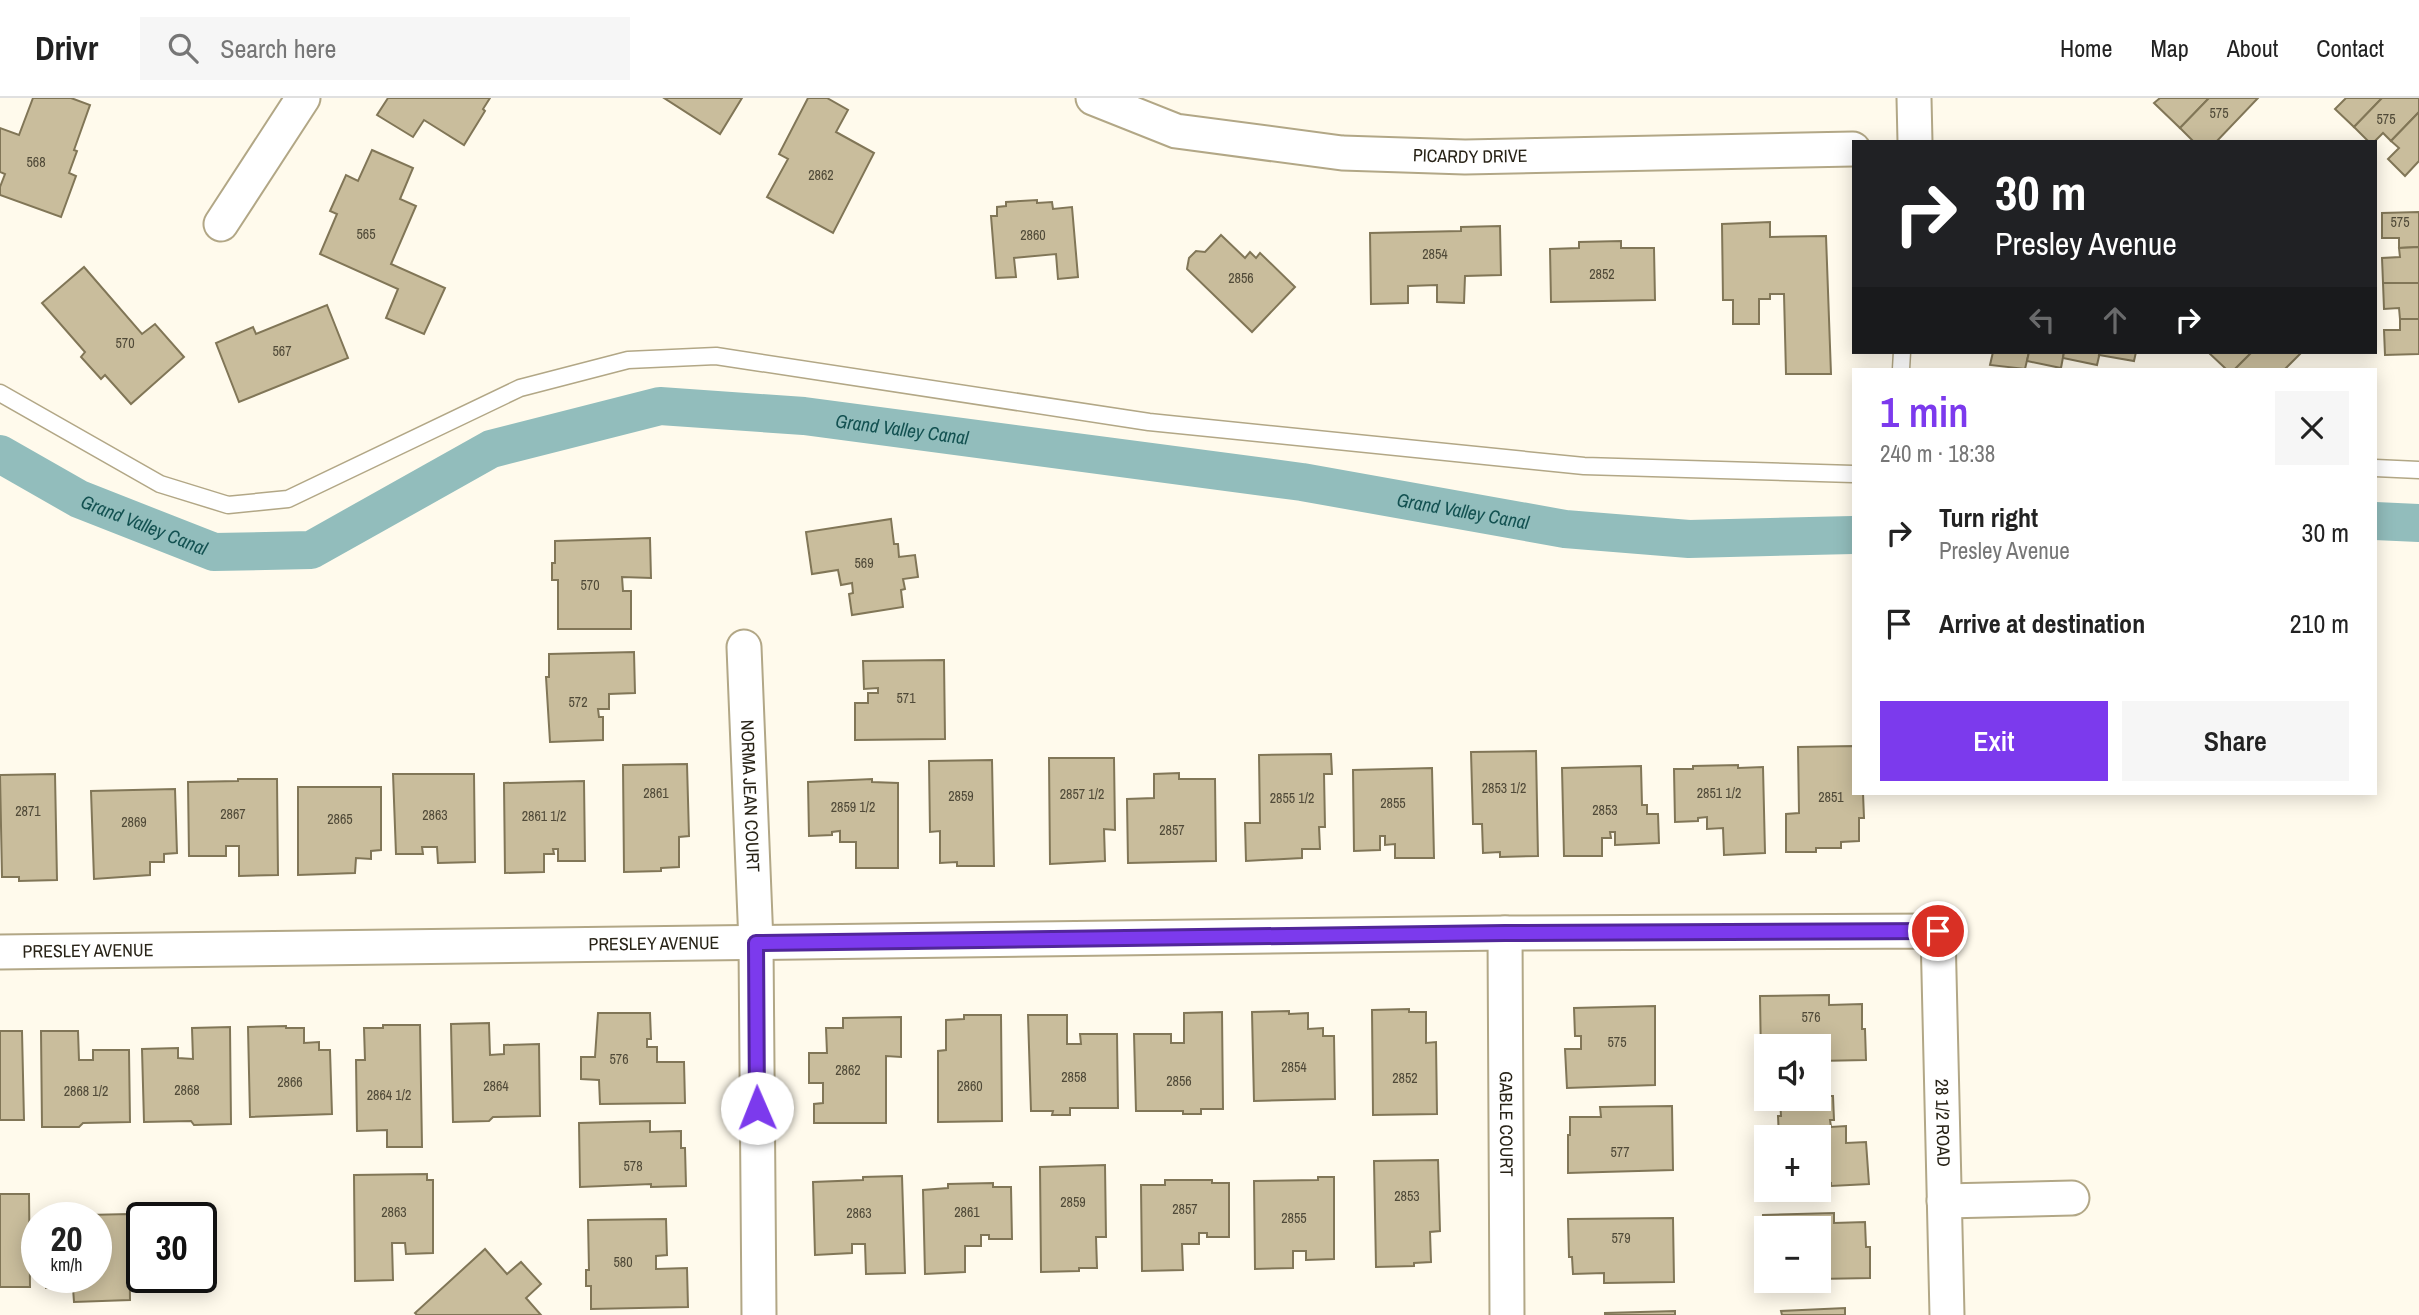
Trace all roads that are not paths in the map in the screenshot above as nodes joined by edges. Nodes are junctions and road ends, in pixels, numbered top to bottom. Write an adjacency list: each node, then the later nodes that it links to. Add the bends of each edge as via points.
1 (303, 98): 6 (street)
2 (1093, 98): 5 (street, PICARDY DRIVE, via 1176,131 1342,153 1465,156)
3 (1914, 98): 4 (street)
4 (1915, 140)
5 (1852, 149)
6 (221, 224)
7 (0, 393): 10 (lane, via 160,484 228,505 288,499 520,388 628,359 716,356 1149,422 1584,466)
8 (2377, 468): 9 (lane)
9 (2419, 470)
10 (1852, 474)
11 (744, 646): 14 (street, NORMA JEAN COURT)
12 (1938, 931): 13 (street, PRESLEY AVENUE); 17 (street, 28 1/2 ROAD)
13 (1505, 933): 14 (street, PRESLEY AVENUE); 19 (street, GABLE COURT)
14 (756, 943): 15 (street, PRESLEY AVENUE); 18 (street, NORMA JEAN COURT)
15 (0, 952)
16 (2072, 1198): 17 (street)
17 (1944, 1200): 20 (street, 28 1/2 ROAD)
18 (759, 1315)
19 (1507, 1315)
20 (1947, 1315)

